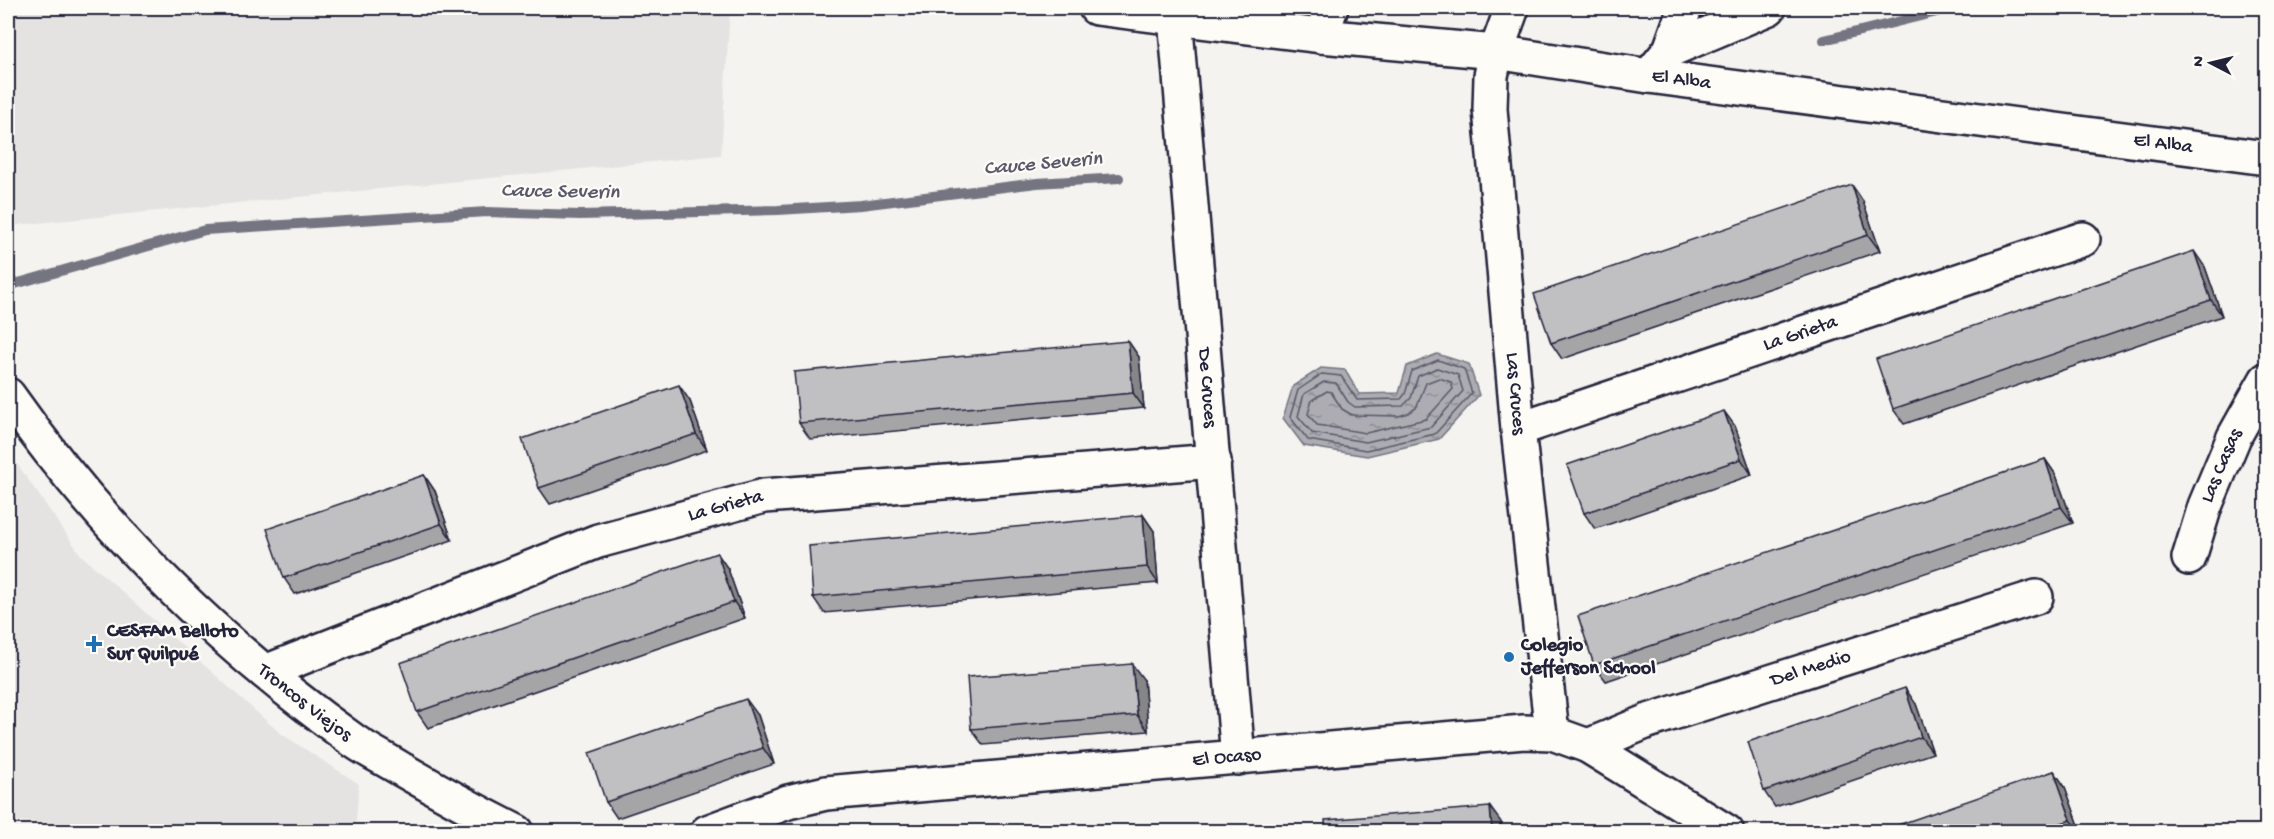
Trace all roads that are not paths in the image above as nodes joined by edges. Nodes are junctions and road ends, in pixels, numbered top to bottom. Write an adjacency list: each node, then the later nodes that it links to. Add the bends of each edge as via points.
1 (1096, 8): 5 (street, El Alba)
2 (1512, 8): 8 (street, Las Cruces)
3 (1685, 8): 7 (street)
4 (1769, 8): 7 (street)
5 (1175, 17): 6 (street, El Alba); 15 (street, De Cruces)
6 (1326, 22): 8 (street, El Alba)
7 (1670, 50): 9 (street)
8 (1496, 52): 9 (street, El Alba); 14 (street, Las Cruces, via 1490,109)
9 (1650, 76): 10 (street, El Alba)
10 (2266, 158)
11 (2083, 239): 14 (street, La Grieta)
12 (2266, 380): 16 (street, Las Casas, via 2234,437 2205,506)
13 (8, 395): 18 (street, Troncos Viejos, via 83,493 140,556)
14 (1518, 429): 19 (street, Las Cruces)
15 (1214, 461): 18 (street, La Grieta, via 764,496 598,541); 21 (street, De Cruces)
16 (2189, 558)
17 (2036, 597): 20 (street, Del Medio, via 1648,721)
18 (265, 672): 22 (street, Troncos Viejos, via 355,742 468,808)
19 (1552, 733): 20 (street, El Ocaso); 21 (street, El Ocaso, via 1524,732)
20 (1588, 746): 24 (street, El Ocaso)
21 (1238, 758): 23 (street, El Ocaso, via 826,793)
22 (517, 831)
23 (707, 831)
24 (1727, 831)

